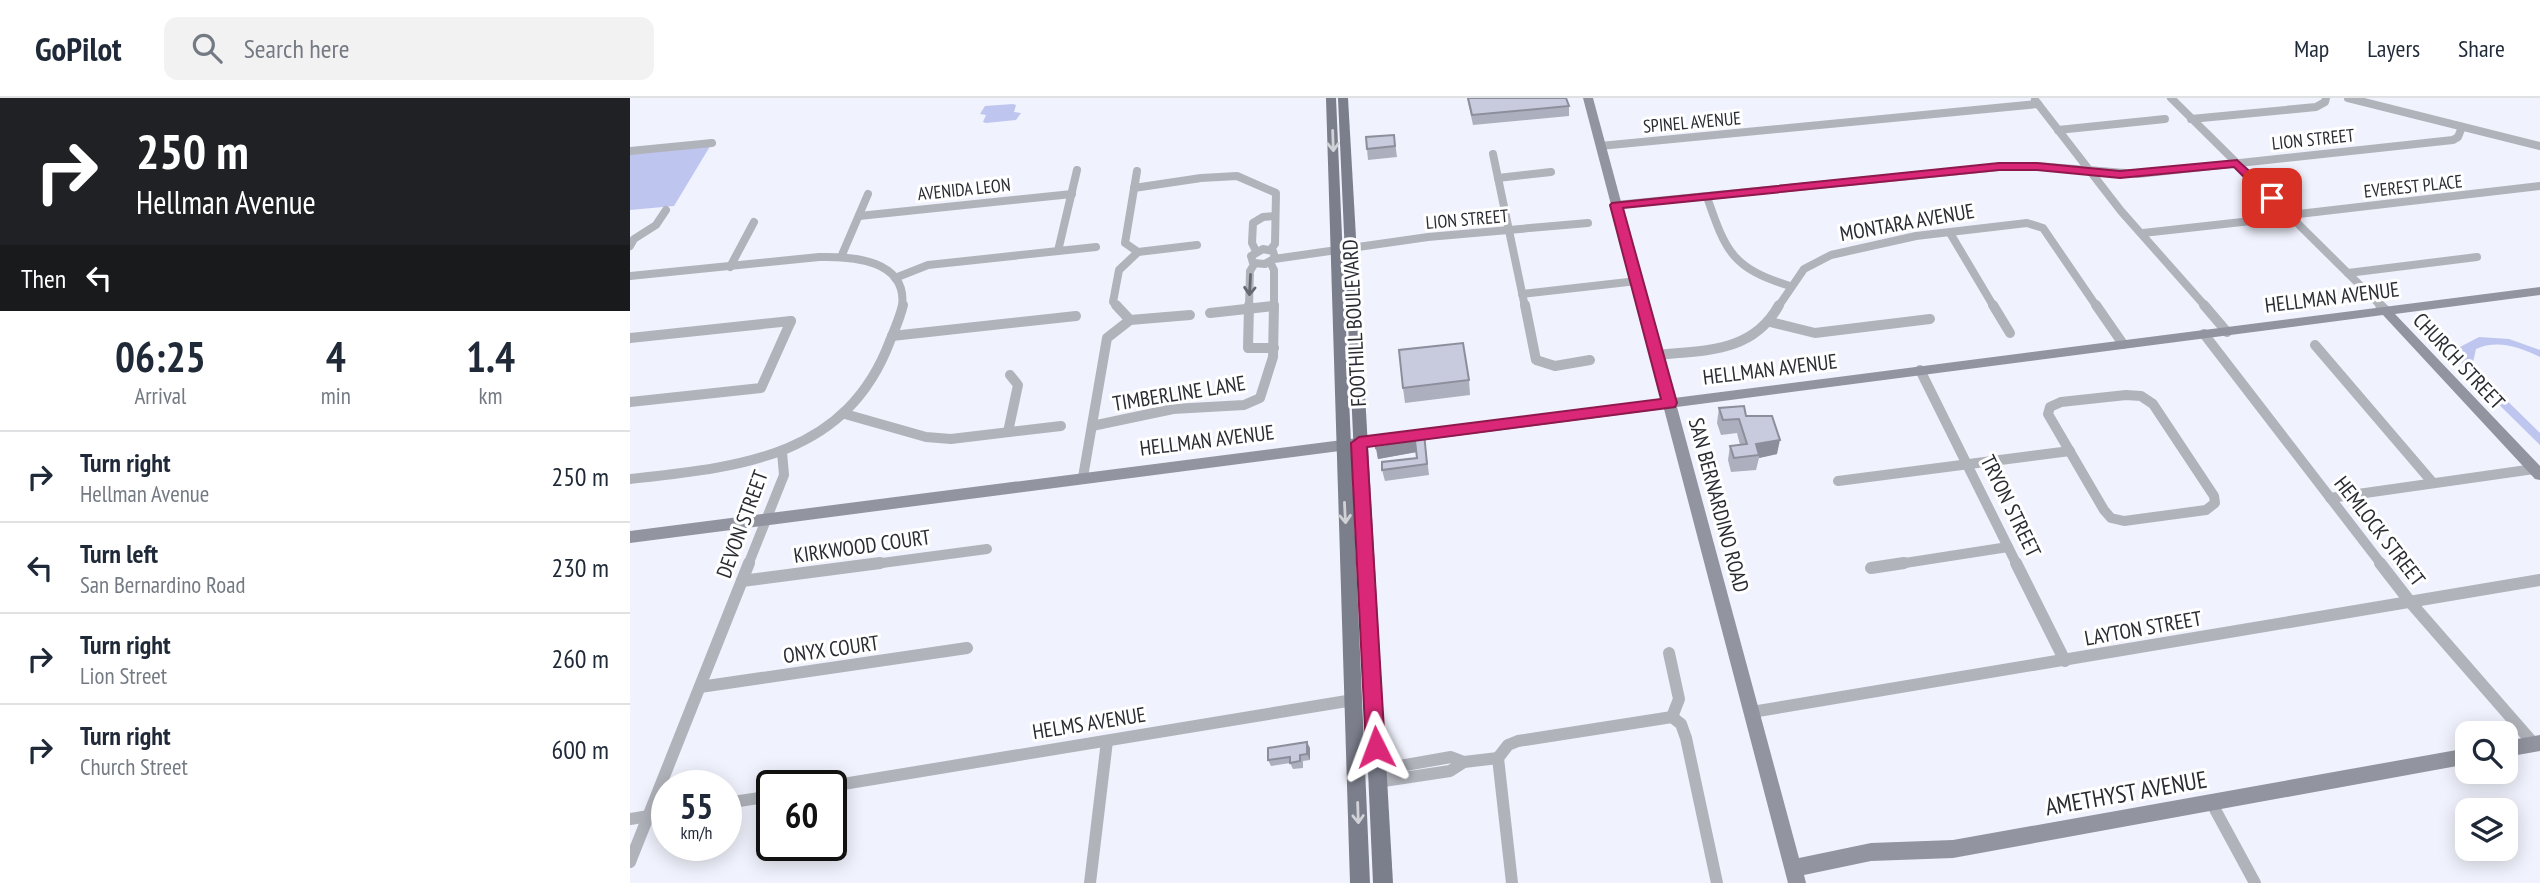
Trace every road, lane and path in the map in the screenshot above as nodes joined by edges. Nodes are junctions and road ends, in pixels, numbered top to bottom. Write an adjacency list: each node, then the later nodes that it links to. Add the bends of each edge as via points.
1 (1331, 98): 42 (main road, FOOTHILL BOULEVARD, one-way to 42)
2 (1343, 98): 42 (main road, FOOTHILL BOULEVARD)
3 (1589, 98): 13 (street, SAN BERNARDINO ROAD)
4 (2171, 98): 9 (street, CHURCH STREET)
5 (2326, 98): 9 (street, via 2316,107)
6 (2348, 98): 10 (street)
7 (2035, 101): 11 (street); 13 (street, SPINEL AVENUE)
8 (2165, 119): 11 (street)
9 (2192, 119): 17 (street, CHURCH STREET)
10 (2462, 127): 14 (street); 17 (street, LION STREET, via 2454,140)
11 (2059, 130): 21 (street)
12 (712, 144): 15 (street)
13 (1601, 146): 28 (street, SAN BERNARDINO ROAD)
14 (2540, 146)
15 (630, 151)
16 (1493, 154): 22 (street)
17 (2237, 163): 21 (street, LION STREET, via 2138,174); 30 (street, CHURCH STREET)
18 (1077, 170): 26 (street)
19 (1137, 171): 24 (street)
20 (1551, 172): 22 (street)
21 (2091, 172): 27 (street, LION STREET, via 1999,167); 38 (street)
22 (1498, 178): 36 (street)
23 (2540, 186): 30 (street, EVEREST PLACE)
24 (1134, 188): 32 (street, TIMBERLINE LANE, via 1237,176 1276,193); 45 (street, via 1125,243)
25 (868, 194): 31 (street)
26 (1072, 194): 31 (street, AVENIDA LEON); 43 (street)
27 (1707, 197): 28 (street, LION STREET); 55 (street, via 1735,262 1760,278)
28 (1616, 205): 54 (street, SAN BERNARDINO ROAD)
29 (666, 210): 39 (street, via 656,225)
30 (2290, 215): 51 (street, CHURCH STREET)
31 (859, 216): 47 (street)
32 (1275, 216): 44 (street, via 1253,223); 46 (street, TIMBERLINE LANE)
33 (2260, 220): 38 (street)
34 (754, 222): 50 (street)
35 (1588, 223): 36 (street, LION STREET)
36 (1509, 231): 42 (street, LION STREET); 57 (street)
37 (1950, 233): 55 (street, MONTARA AVENUE, via 1831,255 1804,269); 68 (street); 72 (street, MONTARA AVENUE, via 2037,224)
38 (2143, 233): 67 (street)
39 (631, 241)
40 (1197, 246): 45 (street)
41 (1096, 247): 43 (street)
42 (1341, 248): 46 (street); 85 (main road, FOOTHILL BOULEVARD)
43 (1058, 251): 53 (street, via 928,265)
44 (1256, 251): 46 (street); 49 (street, TIMBERLINE LANE, via 1250,258)
45 (1138, 252): 65 (street, via 1119,270 1113,302)
46 (1272, 256): 49 (street); 58 (street, TIMBERLINE LANE)
47 (841, 257): 50 (street); 53 (street, via 877,264)
48 (2477, 257): 51 (street)
49 (1255, 263): 59 (street, TIMBERLINE LANE, one-way to 59, via 1250,271)
50 (730, 267): 52 (street)
51 (2348, 273): 60 (street, CHURCH STREET)
52 (630, 276)
53 (895, 278): 70 (street, DEVON STREET, via 903,303)
54 (1637, 281): 57 (street); 75 (street, SAN BERNARDINO ROAD)
55 (1790, 286): 66 (street, MONTARA AVENUE)
56 (2540, 291): 60 (street, HELLMAN AVENUE)
57 (1522, 294): 76 (street, via 1536,360 1542,366)
58 (1273, 306): 59 (street); 74 (street, TIMBERLINE LANE)
59 (1248, 309): 61 (street); 74 (street, TIMBERLINE LANE, via 1248,348)
60 (2386, 312): 67 (street, HELLMAN AVENUE); 89 (street, CHURCH STREET)
61 (1210, 313)
62 (1190, 315): 65 (street)
63 (1076, 316): 70 (street)
64 (1930, 319): 66 (street, via 1815,333)
65 (1130, 320): 83 (street, via 1107,338)
66 (1770, 322): 75 (street, MONTARA AVENUE, via 1737,344)
67 (2227, 332): 69 (street, HELLMAN AVENUE)
68 (2010, 333)
69 (2204, 334): 72 (street, HELLMAN AVENUE); 94 (street, HEMLOCK STREET)
70 (892, 336): 81 (street, DEVON STREET, via 871,384)
71 (630, 338): 79 (street, via 791,321 761,388)
72 (2123, 344): 77 (street, HELLMAN AVENUE)
73 (2315, 345): 93 (street)
74 (1274, 348): 83 (street, TIMBERLINE LANE, via 1258,400 1173,409)
75 (1657, 355): 80 (street, SAN BERNARDINO ROAD)
76 (1590, 360)
77 (1920, 370): 80 (street, HELLMAN AVENUE); 88 (street, TRYON STREET)
78 (1010, 375): 84 (street, via 1018,385)
79 (630, 402)
80 (1670, 403): 85 (street, HELLMAN AVENUE); 108 (street, SAN BERNARDINO ROAD)
81 (845, 414): 84 (street, via 926,437 951,439); 87 (street, DEVON STREET)
82 (1061, 426): 84 (street)
83 (1092, 426): 90 (street)
84 (1008, 432)
85 (1351, 444): 90 (street, HELLMAN AVENUE); 107 (main road, FOOTHILL BOULEVARD, one-way to 107); 115 (main road, FOOTHILL BOULEVARD)
86 (2070, 451): 86 (street, via 2111,518 2124,521 2206,510 2215,503 2153,404 2141,396 2061,402 2050,407 2048,414); 88 (street)
87 (782, 452): 91 (street, via 732,467); 95 (street, DEVON STREET, via 784,475)
88 (1966, 463): 92 (street); 97 (street, TRYON STREET)
89 (2537, 472): 93 (street)
90 (1083, 477): 95 (street, HELLMAN AVENUE)
91 (630, 480)
92 (1838, 481)
93 (2432, 483): 94 (street)
94 (2330, 498): 102 (street, HEMLOCK STREET)
95 (768, 518): 96 (street, HELLMAN AVENUE); 101 (street, DEVON STREET)
96 (630, 537)
97 (2008, 547): 99 (street); 105 (street, TRYON STREET)
98 (987, 549): 101 (street, KIRKWOOD COURT)
99 (1871, 568)
100 (2540, 580): 102 (street, LAYTON STREET)
101 (742, 582): 106 (street, DEVON STREET)
102 (2411, 603): 105 (street, LAYTON STREET); 111 (street, HEMLOCK STREET)
103 (967, 648): 106 (street, ONYX COURT)
104 (1669, 653): 109 (street, via 1679,699)
105 (2065, 661): 108 (street, LAYTON STREET)
106 (700, 687): 118 (street, DEVON STREET)
107 (1353, 700): 110 (street, HELMS AVENUE); 123 (main road, FOOTHILL BOULEVARD, one-way to 123)
108 (1752, 712): 121 (street, SAN BERNARDINO ROAD)
109 (1672, 717): 113 (street, via 1518,741); 126 (street, via 1681,724 1686,738)
110 (1107, 741): 116 (street, HELMS AVENUE); 122 (street)
111 (2537, 744): 112 (street)
112 (2518, 747)
113 (1498, 758): 115 (street, via 1464,762 1450,771 1431,768); 125 (street)
114 (2455, 758): 117 (street, AMETHYST AVENUE)
115 (1377, 776): 124 (main road, FOOTHILL BOULEVARD)
116 (847, 783)
117 (2211, 802): 121 (street, AMETHYST AVENUE, via 1953,849 1871,852); 127 (street)
118 (649, 816): 119 (street); 120 (street, DEVON STREET)
119 (630, 819)
120 (630, 862)
121 (1795, 876)
122 (1090, 883)
123 (1360, 883)
124 (1383, 883)
125 (1512, 883)
126 (1717, 883)
127 (2255, 883)

